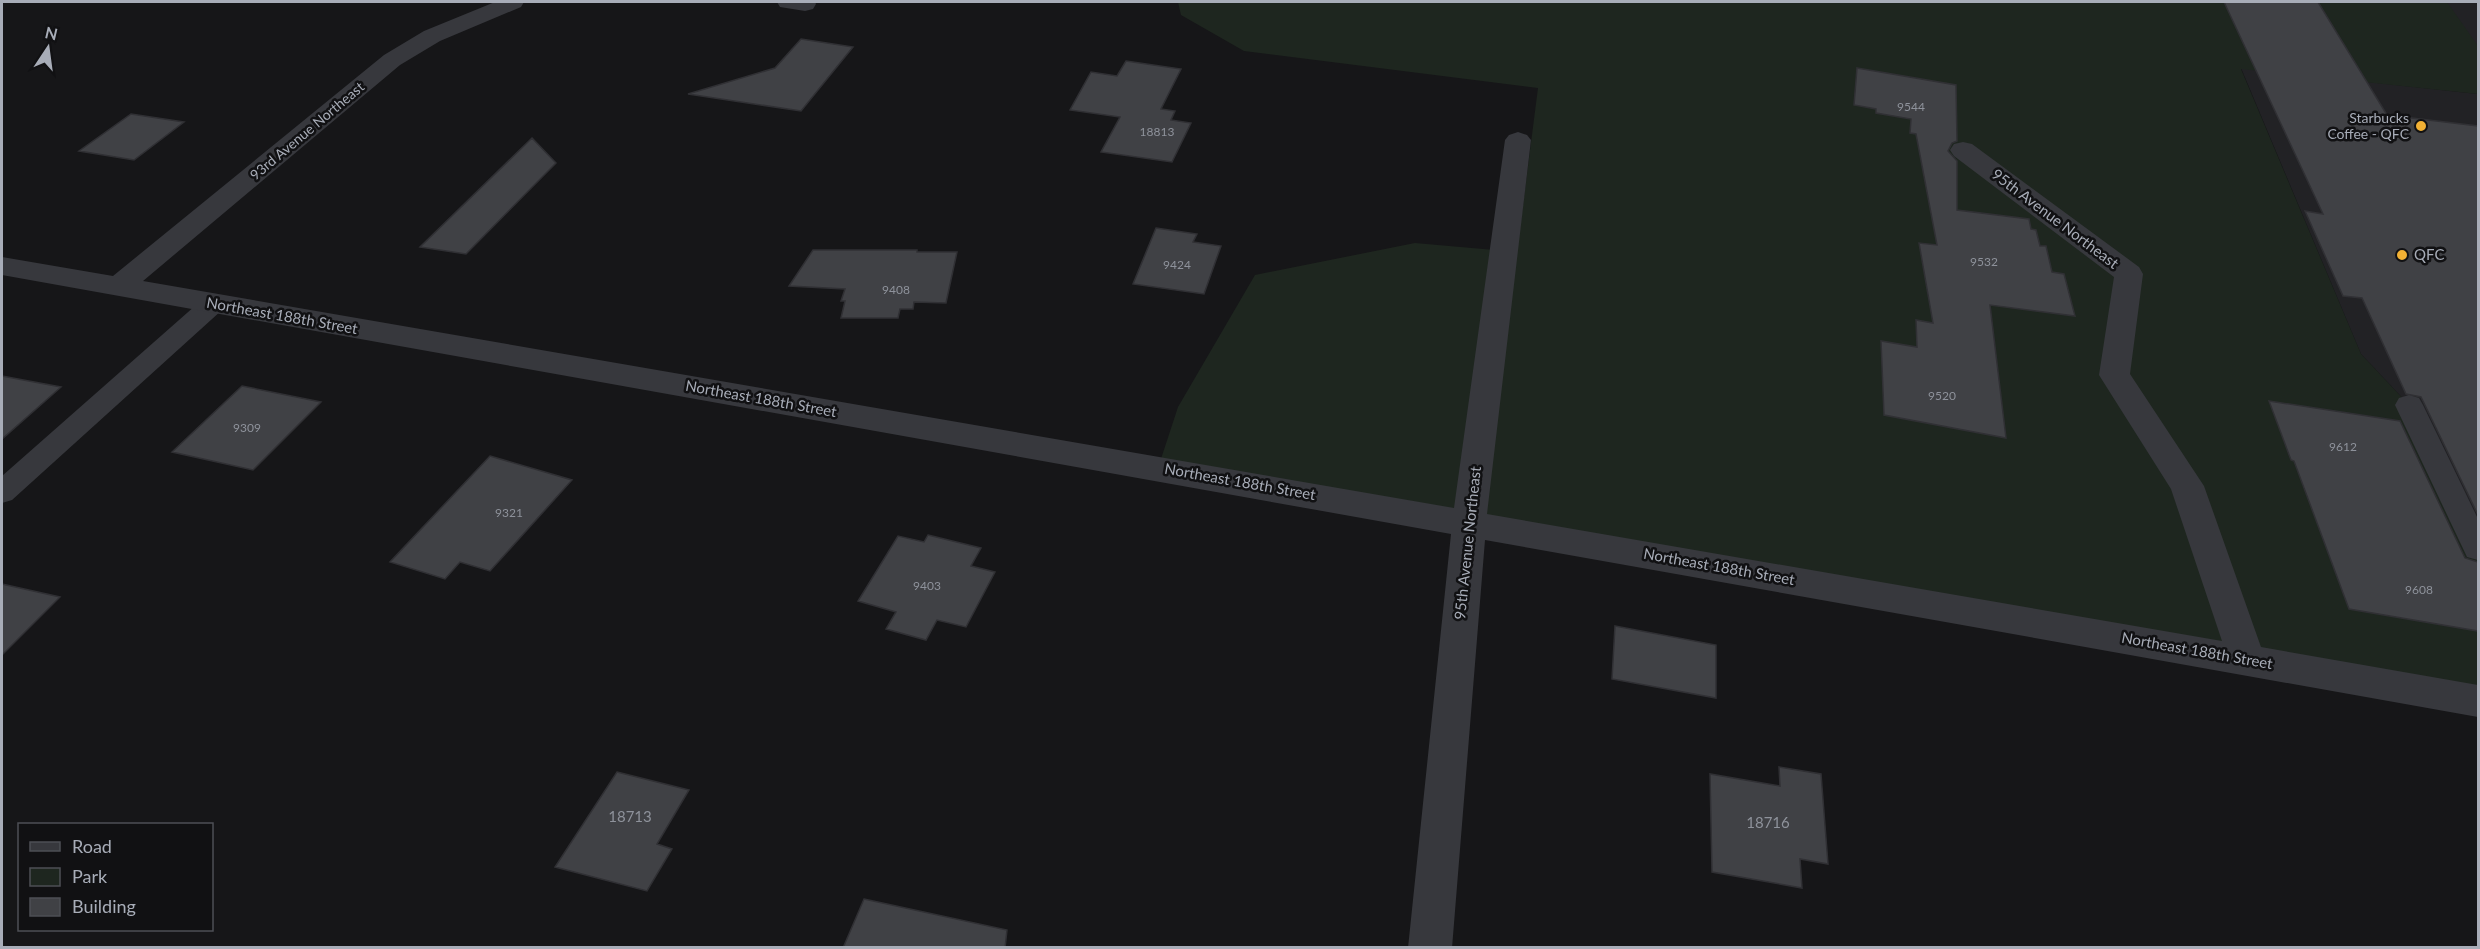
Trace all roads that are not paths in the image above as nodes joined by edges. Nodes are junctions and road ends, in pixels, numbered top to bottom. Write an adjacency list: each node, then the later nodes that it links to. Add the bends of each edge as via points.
1 (513, 2): 5 (street, 93rd Avenue Northeast, via 432,36 392,60)
2 (1518, 140): 9 (street, 95th Avenue Northeast)
3 (1963, 150): 11 (street, 95th Avenue Northeast, via 2129,274 2114,375 2187,486)
4 (2, 266): 5 (street, Northeast 188th Street)
5 (117, 288): 6 (street, Northeast 188th Street)
6 (213, 304): 8 (lane); 9 (street, Northeast 188th Street)
7 (2409, 405): 10 (lane)
8 (2, 492)
9 (1469, 522): 11 (street, Northeast 188th Street); 13 (street, 95th Avenue Northeast)
10 (2478, 549)
11 (2247, 660): 12 (street, Northeast 188th Street)
12 (2478, 701)
13 (1430, 948)

